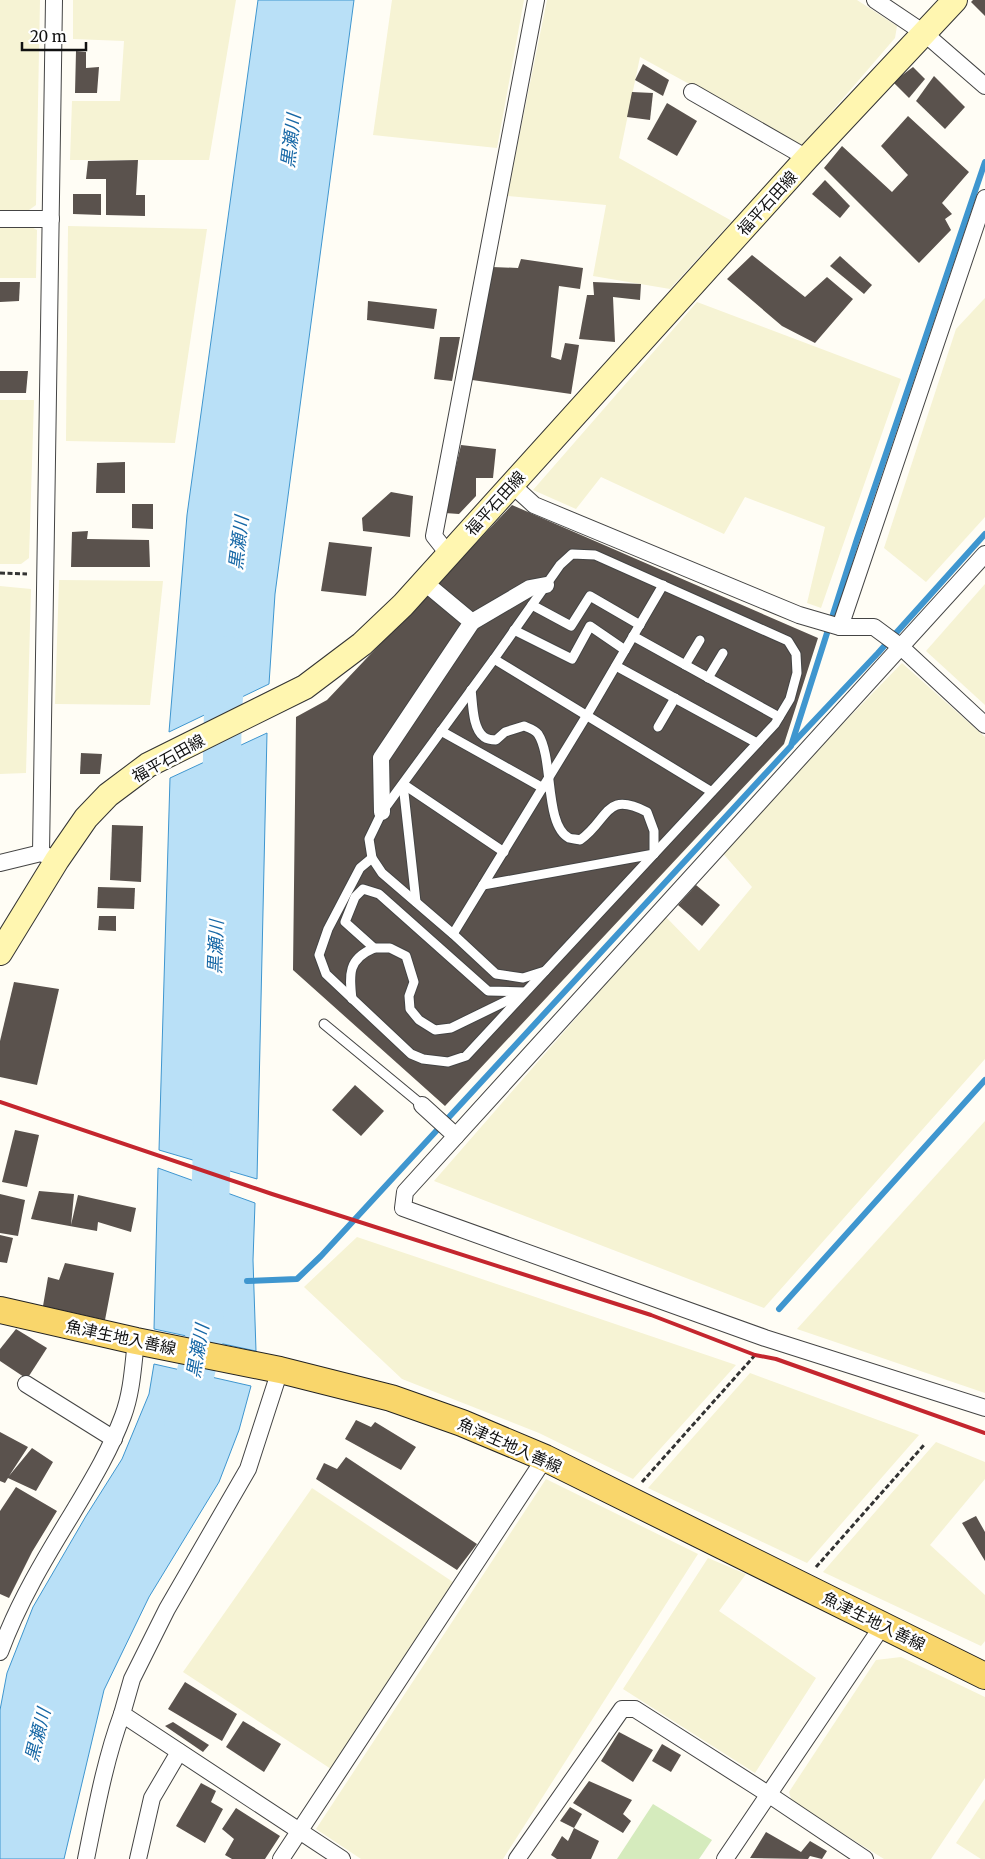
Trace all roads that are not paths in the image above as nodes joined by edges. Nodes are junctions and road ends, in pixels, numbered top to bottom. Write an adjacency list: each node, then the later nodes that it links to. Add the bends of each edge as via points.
1 (54, 0): 11 (street)
2 (536, 0): 14 (street, via 434,536)
3 (875, 0): 5 (street)
4 (955, 0): 5 (main road, 福平石田線)
5 (924, 33): 6 (street); 8 (main road, 福平石田線)
6 (985, 86)
7 (692, 92): 8 (street)
8 (807, 158): 12 (main road, 福平石田線)
9 (985, 198): 21 (street)
10 (0, 219): 11 (street)
11 (51, 219): 47 (street, via 45,574)
12 (511, 484): 14 (main road, 福平石田線); 21 (street, via 534,505 799,615)
13 (985, 554): 25 (street)
14 (449, 555): 15 (main road, 福平石田線)
15 (424, 582): 19 (street); 47 (main road, 福平石田線, via 362,644 305,687 148,765 108,795)
16 (546, 585): 17 (lane, via 572,554 595,555); 18 (lane); 19 (street, via 530,588)
17 (663, 585): 20 (lane); 35 (lane, via 788,641 796,654 797,674 790,699)
18 (532, 605): 20 (lane, via 571,626 590,596); 22 (lane)
19 (472, 622): 44 (street, via 381,758)
20 (640, 625): 23 (lane)
21 (840, 626): 25 (street, via 874,627)
22 (514, 630): 26 (lane, via 572,659 590,626); 28 (lane)
23 (633, 636): 26 (lane); 29 (lane)
24 (700, 640): 29 (lane)
25 (901, 647): 36 (street); 60 (street)
26 (625, 650): 30 (lane)
27 (722, 653): 31 (lane)
28 (494, 659): 32 (lane); 34 (lane)
29 (685, 665): 31 (lane)
30 (616, 666): 33 (lane); 34 (lane)
31 (708, 678): 35 (lane)
32 (471, 690): 38 (lane); 40 (lane, via 476,723 484,737 496,740 505,732 524,726 537,733)
33 (675, 698): 37 (lane); 39 (lane)
34 (587, 716): 40 (lane); 43 (lane)
35 (779, 717): 39 (lane)
36 (985, 725)
37 (658, 727)
38 (442, 731): 41 (lane); 42 (lane)
39 (757, 743): 43 (lane)
40 (550, 777): 42 (lane); 46 (lane, via 553,814 568,838 580,840 592,832 607,811 619,804 632,805 647,812 654,831)
41 (403, 784): 44 (lane); 45 (lane); 51 (lane)
42 (543, 788): 45 (lane)
43 (712, 792): 46 (lane)
44 (382, 812): 48 (lane, via 369,839)
45 (504, 852): 50 (lane)
46 (654, 854): 50 (lane); 55 (lane)
47 (49, 856): 49 (street); 54 (main road, 福平石田線)
48 (372, 858): 51 (lane, via 382,874); 57 (lane, via 360,868 328,929 319,955 326,974)
49 (0, 863)
50 (483, 885): 52 (lane)
51 (416, 902): 52 (lane)
52 (453, 934): 55 (lane, via 496,974 523,978)
53 (374, 948): 56 (lane, via 390,948 406,956 414,982 409,996 410,1009 419,1020 435,1030 451,1028); 56 (lane, via 345,922 355,897 363,889 379,894 488,991); 57 (lane, via 361,954 350,969)
54 (0, 953)
55 (545, 971): 56 (lane)
56 (525, 992): 57 (lane, via 466,1056 448,1062 411,1054)
57 (352, 999)
58 (324, 1024): 59 (lane)
59 (422, 1105): 60 (street)
60 (456, 1136): 65 (street, via 405,1192 403,1208 765,1338)
61 (0, 1310): 62 (main road, 魚津生地入善線)
62 (141, 1342): 63 (main road, 魚津生地入善線); 66 (street)
63 (271, 1368): 67 (main road, 魚津生地入善線, via 391,1398); 71 (street, via 248,1469 167,1609 132,1679)
64 (26, 1384): 66 (street)
65 (985, 1408)
66 (114, 1439): 69 (street, via 24,1596)
67 (545, 1458): 68 (main road, 魚津生地入善線); 74 (street)
68 (883, 1625): 70 (main road, 魚津生地入善線); 73 (street)
69 (0, 1652)
70 (985, 1676)
71 (122, 1714): 72 (street); 75 (street)
72 (179, 1752): 74 (street); 76 (street, via 152,1798)
73 (768, 1794): 79 (street, via 635,1709 622,1709); 80 (street); 81 (street)
74 (299, 1830): 77 (street); 78 (street)
75 (86, 1859)
76 (138, 1859)
77 (281, 1859)
78 (342, 1859)
79 (518, 1859)
80 (725, 1859)
81 (865, 1859)

